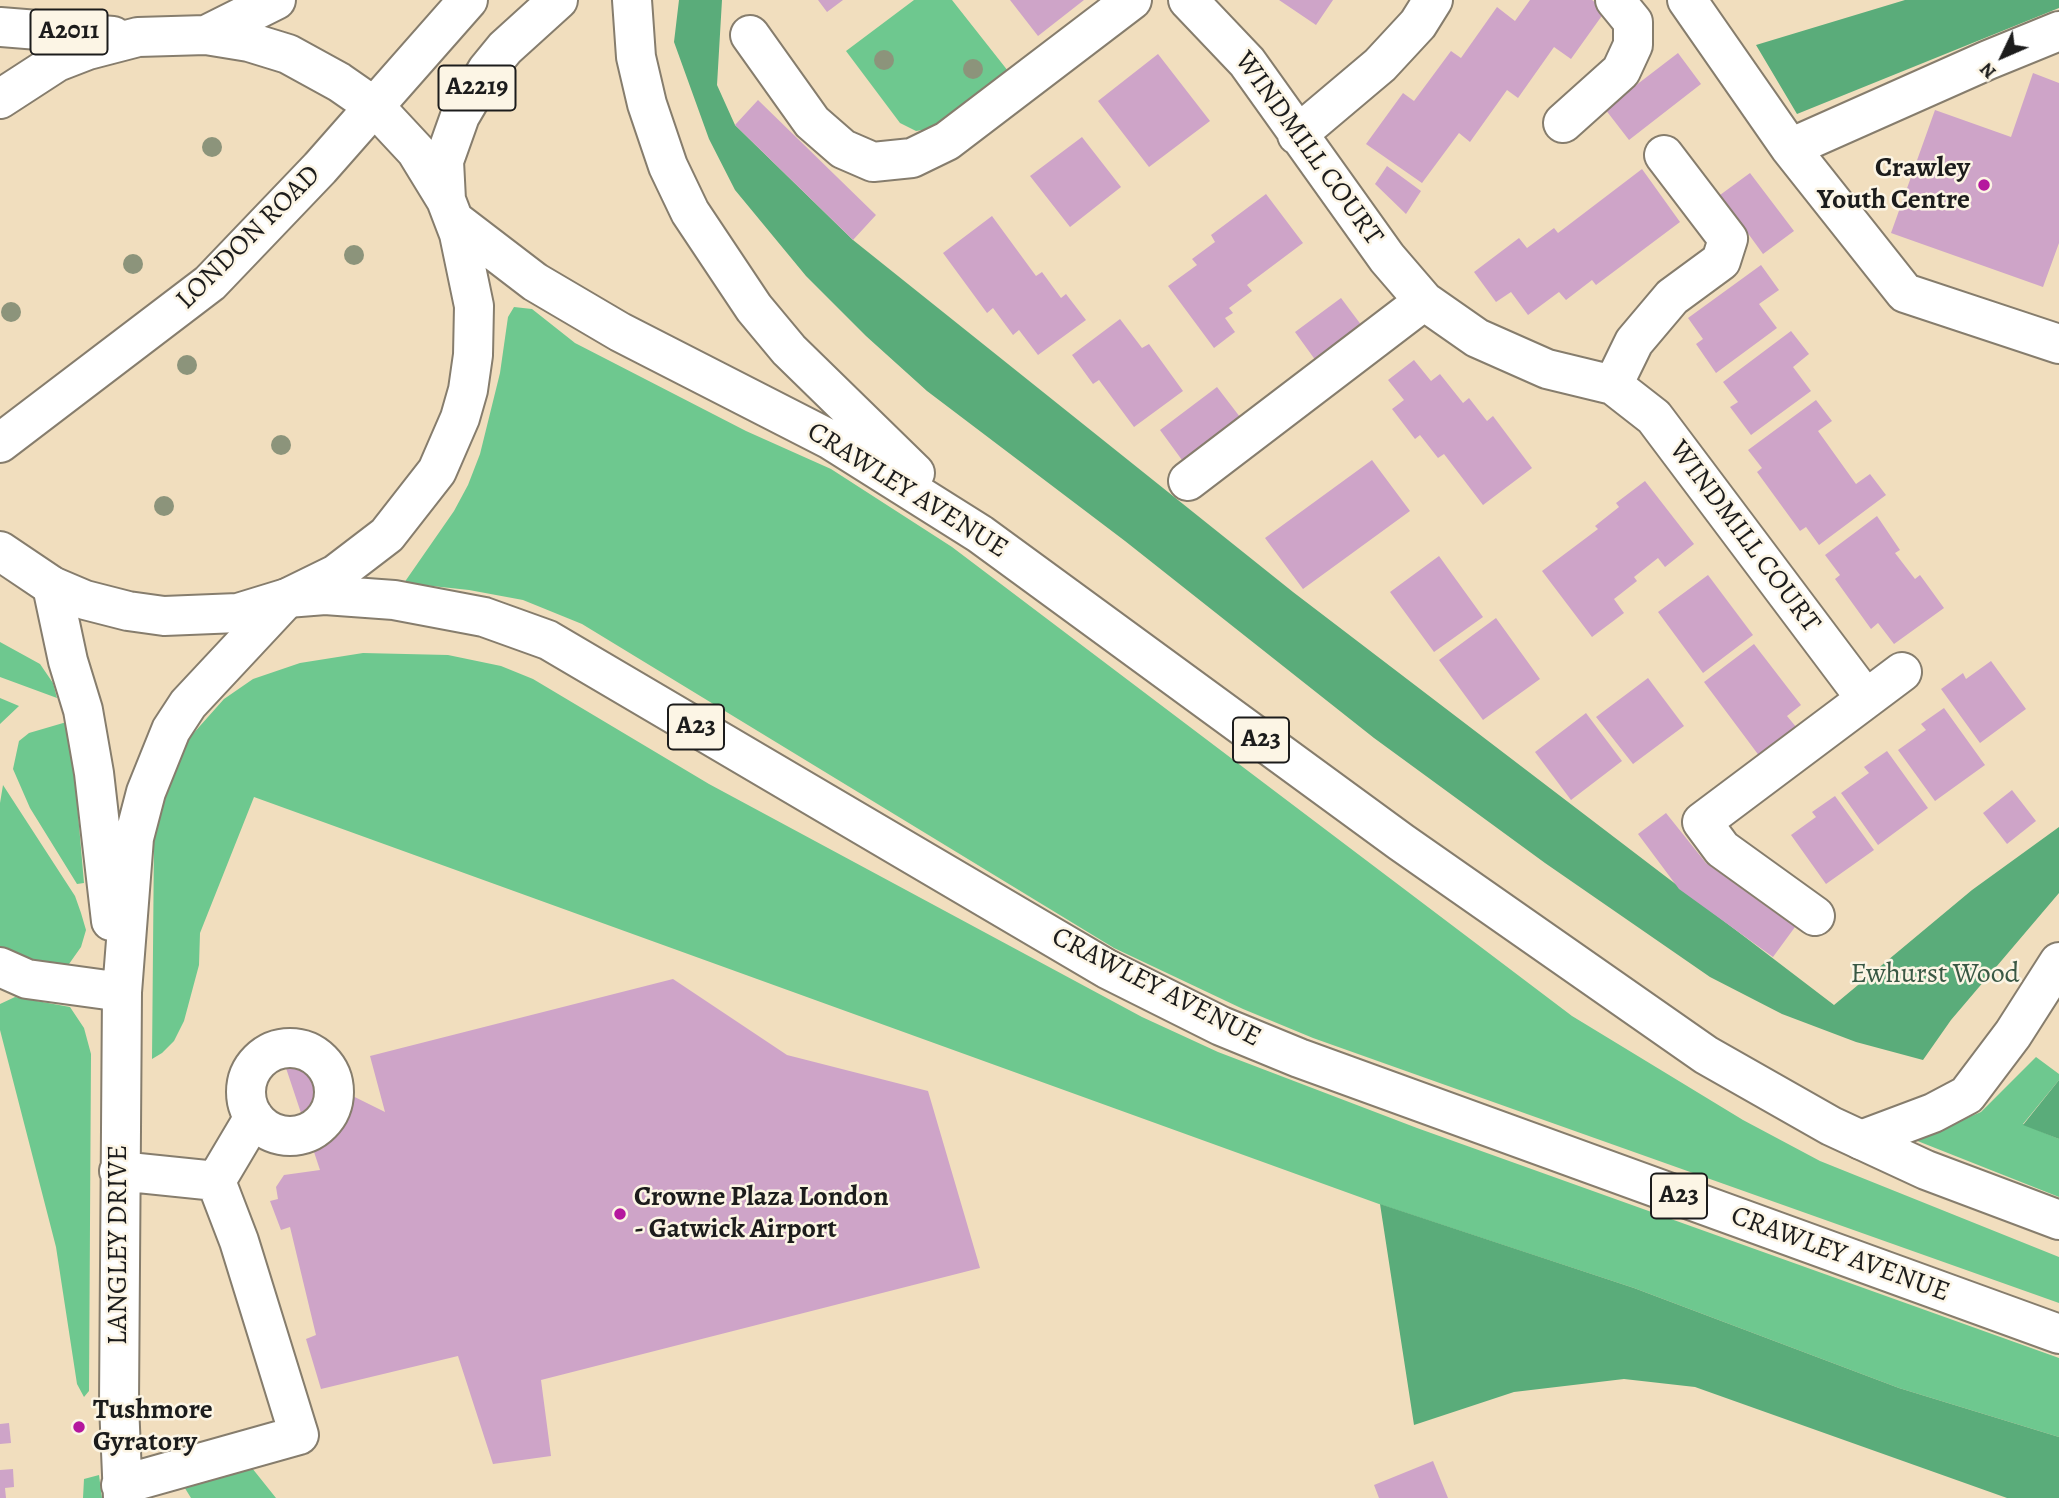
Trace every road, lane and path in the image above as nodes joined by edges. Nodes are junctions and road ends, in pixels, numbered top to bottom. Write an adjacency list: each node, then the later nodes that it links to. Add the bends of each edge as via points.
1 (276, 0): 12 (main road)
2 (468, 0): 16 (main road, LONDON ROAD)
3 (558, 0): 21 (main road, A2219, via 499,55 460,116 444,161)
4 (632, 0): 27 (main road, via 636,57 647,104 690,212 754,308 789,350)
5 (1132, 0): 13 (main road, via 947,141 912,158 873,162 843,149 812,122)
6 (1188, 0): 18 (main road, WINDMILL COURT, via 1247,62)
7 (1433, 0): 18 (main road, via 1418,24 1380,65)
8 (1615, 0): 17 (main road, via 1633,22 1633,45 1621,71)
9 (1687, 0): 19 (main road)
10 (0, 27): 14 (main road, A2011)
11 (2059, 31): 19 (main road)
12 (206, 35): 14 (main road); 16 (main road, via 288,54)
13 (750, 35)
14 (138, 37): 15 (main road, via 57,62)
15 (0, 99)
16 (376, 107): 21 (main road, via 416,151); 25 (main road, LONDON ROAD, via 210,283)
17 (1563, 123)
18 (1297, 135): 22 (main road, WINDMILL COURT)
19 (1790, 148): 23 (main road, via 1905,293)
20 (1664, 155): 24 (main road, via 1728,239 1721,261 1672,297 1634,342)
21 (450, 210): 27 (main road, CRAWLEY AVENUE / A23, via 535,282 632,338 829,439); 31 (main road, via 465,251 474,306 468,390 449,446 429,482 387,535 336,574)
22 (1424, 301): 24 (main road, WINDMILL COURT, via 1477,338 1524,359); 26 (main road)
23 (2059, 344)
24 (1613, 385): 33 (main road, WINDMILL COURT, via 1654,417)
25 (0, 443)
26 (1188, 481)
27 (980, 534): 39 (main road, CRAWLEY AVENUE / A23, via 1635,1008 1783,1101)
28 (0, 551): 30 (main road)
29 (0, 586): 30 (main road)
30 (52, 586): 31 (main road, via 85,600 164,617 238,613); 37 (main road, LANGLEY DRIVE, via 94,773)
31 (287, 598): 37 (main road, LANGLEY DRIVE, via 188,704 165,742 134,838); 43 (main road, CRAWLEY AVENUE / A23, via 325,595 394,600 484,617 548,640 1107,969 1221,1026)
32 (1902, 672): 33 (main road)
33 (1866, 699): 34 (main road, via 1702,822 1722,849)
34 (1815, 916)
35 (2059, 962): 39 (main road, via 2013,1034 1966,1095 1933,1113)
36 (0, 967): 37 (main road, via 27,979)
37 (122, 992): 40 (main road, LANGLEY DRIVE)
38 (254, 1117): 41 (main road)
39 (1861, 1140): 42 (main road, CRAWLEY AVENUE / A23)
40 (119, 1171): 41 (main road); 44 (main road, LANGLEY DRIVE)
41 (216, 1181): 44 (main road, via 299,1435)
42 (2059, 1220)
43 (2059, 1334)
44 (122, 1491)

